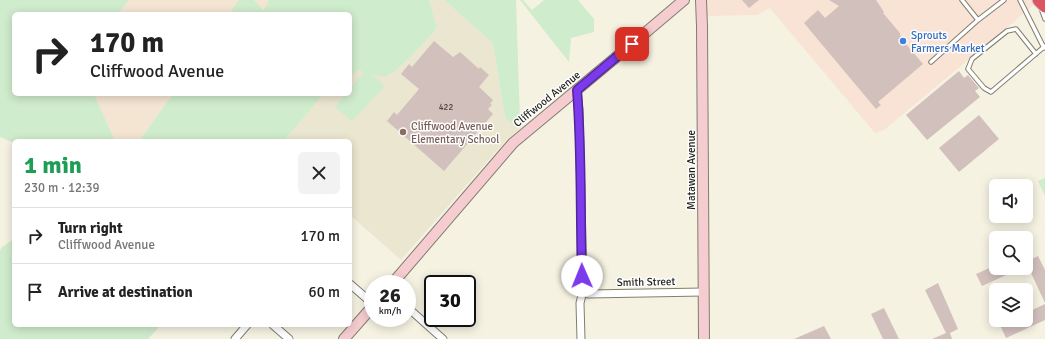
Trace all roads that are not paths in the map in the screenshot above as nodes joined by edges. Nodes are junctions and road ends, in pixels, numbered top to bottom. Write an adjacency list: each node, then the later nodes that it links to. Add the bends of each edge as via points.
1 (684, 0): 13 (main road, Cliffwood Avenue)
2 (701, 0): 16 (main road, Matawan Avenue)
3 (962, 0): 9 (lane)
4 (1004, 0): 9 (lane)
5 (1020, 0): 10 (lane)
6 (1038, 0): 7 (highway); 8 (lane)
7 (1045, 6)
8 (1045, 19)
9 (978, 20): 12 (lane)
10 (1044, 47): 11 (lane)
11 (1036, 54): 11 (lane, via 991,92 984,88 968,69 972,59 1007,32 1016,29)
12 (931, 62)
13 (577, 90): 14 (main road, Cliffwood Avenue, via 513,143); 27 (street, via 583,291 580,303)
14 (400, 275)
15 (352, 286): 18 (street)
16 (703, 292): 17 (street, Smith Street); 28 (main road, Matawan Avenue)
17 (588, 294)
18 (364, 297)
19 (416, 315): 26 (street)
20 (364, 316): 25 (main road)
21 (245, 327): 23 (street)
22 (275, 327): 24 (street)
23 (235, 339)
24 (289, 339)
25 (344, 339)
26 (443, 339)
27 (581, 339)
28 (704, 339)

